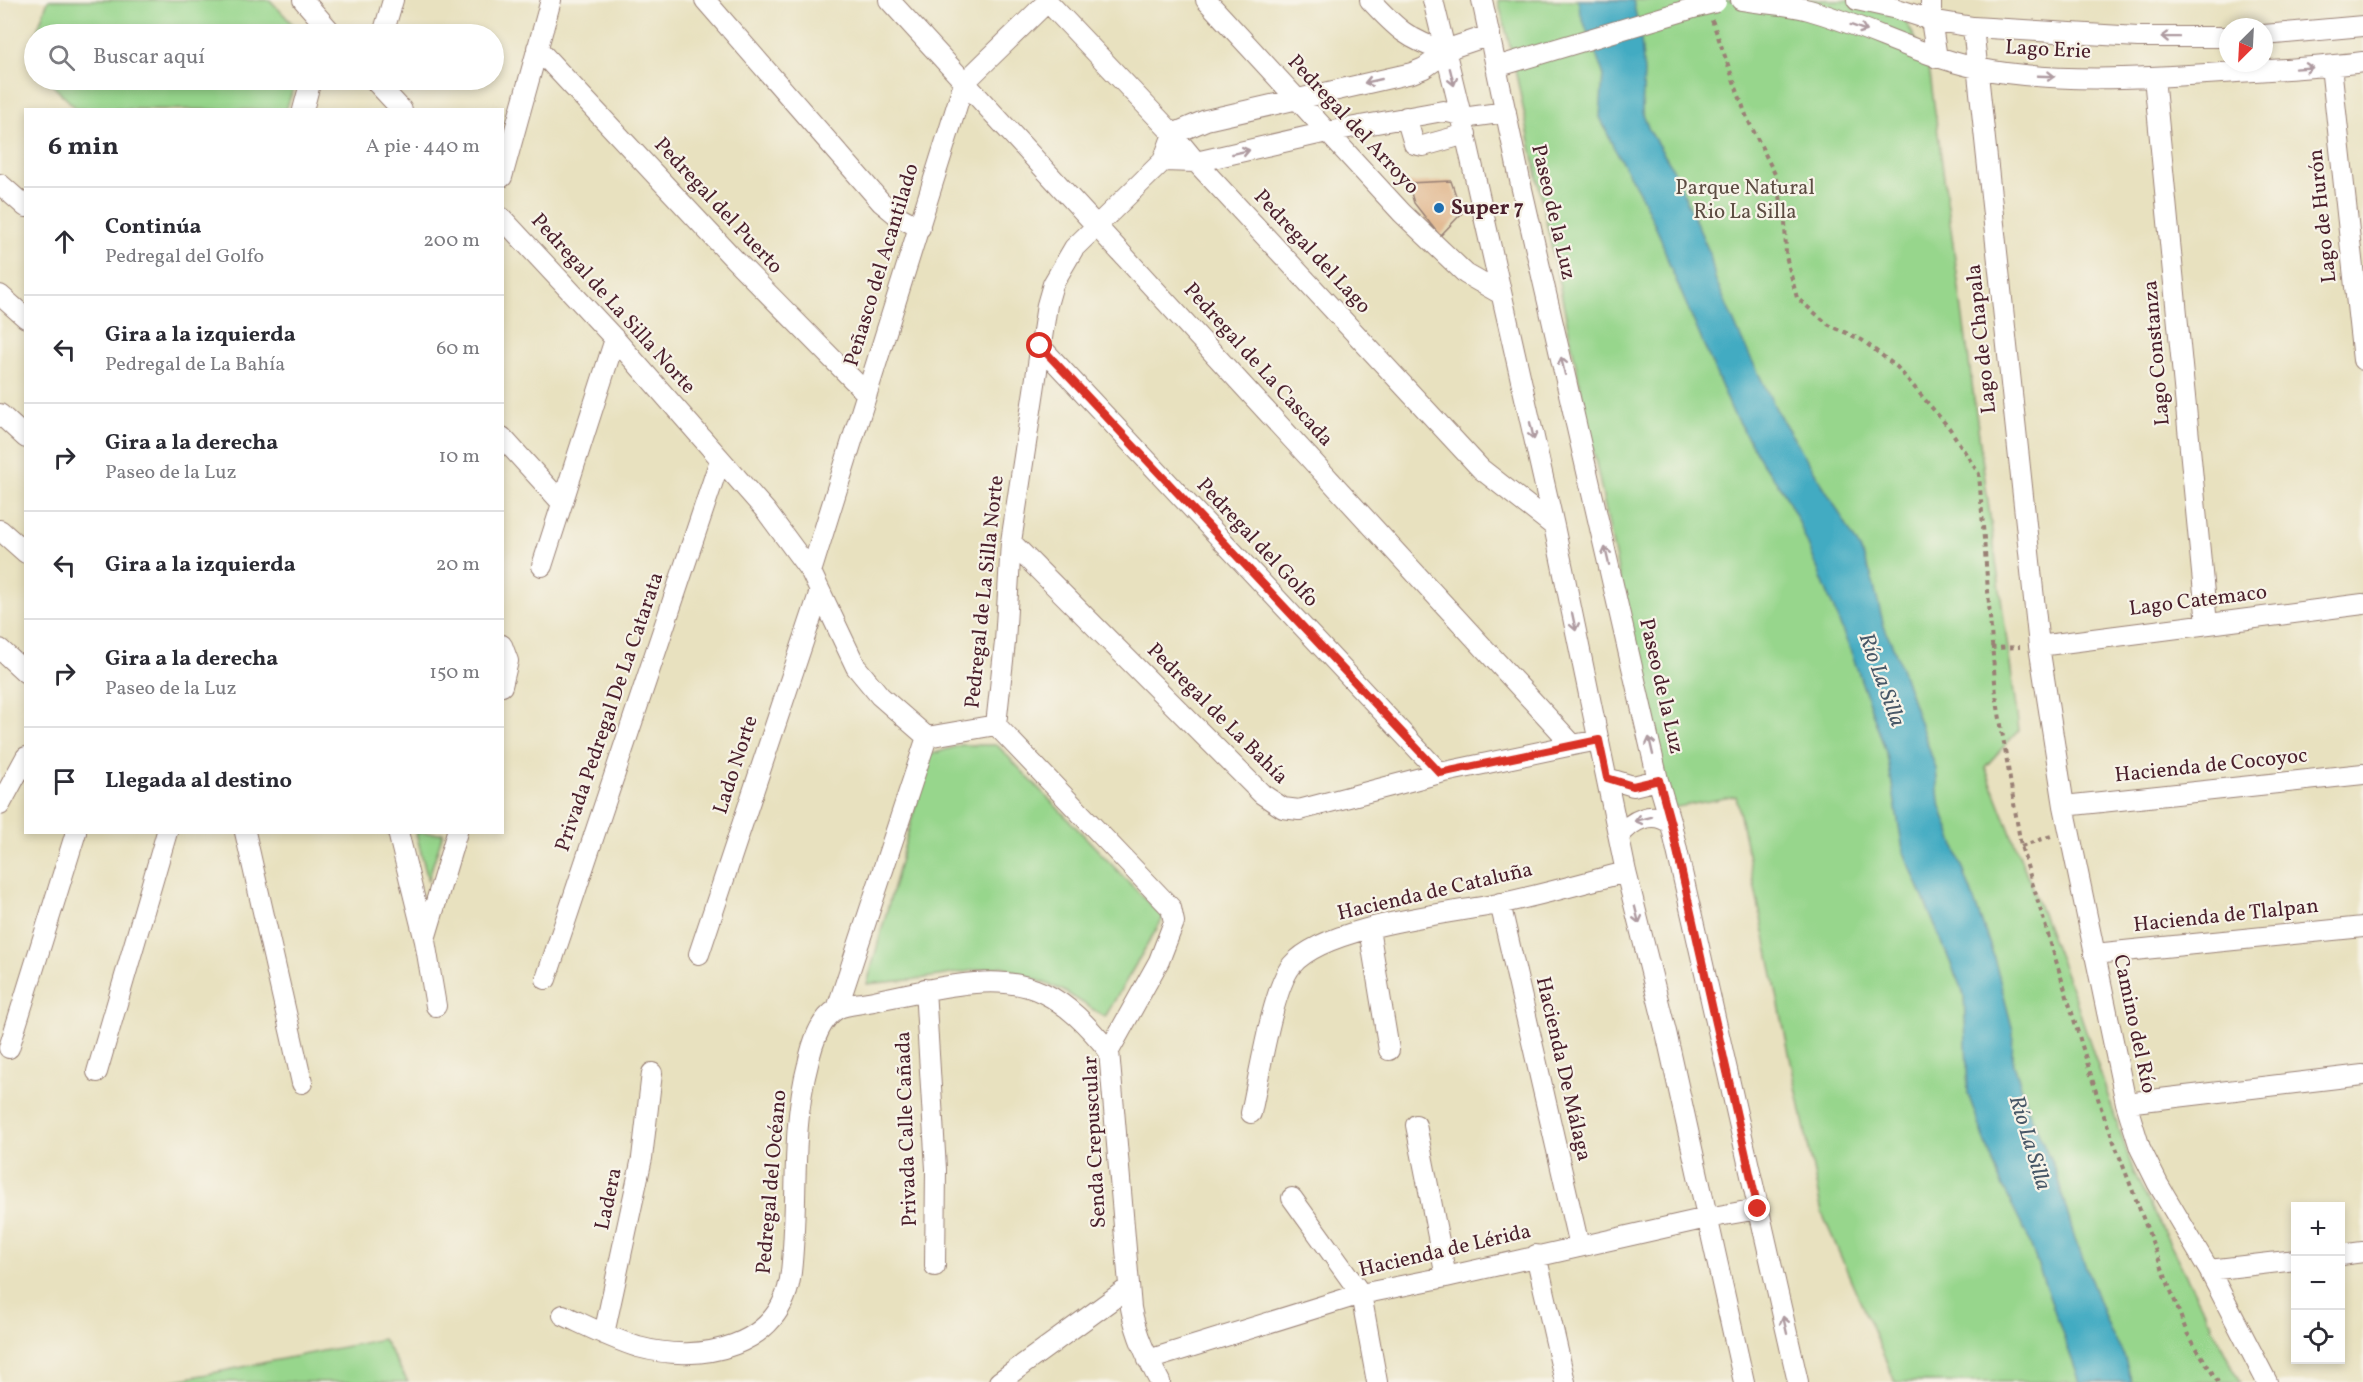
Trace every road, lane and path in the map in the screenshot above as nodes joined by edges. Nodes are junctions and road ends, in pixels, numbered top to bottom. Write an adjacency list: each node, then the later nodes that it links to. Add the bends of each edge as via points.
1 (303, 0): 17 (street)
2 (393, 0): 18 (street)
3 (551, 0): 25 (street)
4 (705, 0): 51 (street, via 881,202)
5 (889, 0): 33 (street, Pedregal de La Cascada)
6 (1206, 0): 36 (street, Pedregal del Arroyo)
7 (1370, 0): 26 (street, via 1418,43)
8 (1433, 0): 26 (street)
9 (1482, 0): 22 (street, Paseo de la Luz)
10 (1741, 0): 24 (street, Lago Erie, one-way to 24, via 1808,10)
11 (1857, 0): 14 (street, Lago Erie)
12 (1931, 0): 16 (street)
13 (1047, 1): 33 (street, Peñasco del Acantilado); 43 (street, Pedregal del Lago)
14 (1895, 4): 16 (street, Lago Erie); 24 (street)
15 (1706, 8): 29 (street); 74 (path, via 1747,118 1775,174 1785,219 1786,256 1797,298 1829,326 1862,340 1897,367 1950,429 1979,474)
16 (1931, 20): 20 (street, Lago Erie); 27 (street)
17 (322, 24)
18 (386, 24)
19 (2363, 26): 21 (street)
20 (1973, 27): 23 (street, Lago Erie, one-way to 20, via 2138,37); 31 (street, Lago de Chapala)
21 (2273, 34)
22 (1490, 35): 26 (street); 29 (street, Paseo de la Luz)
23 (2219, 37)
24 (1888, 39): 27 (street, Lago Erie)
25 (537, 48): 46 (street); 58 (street, Pedregal del Puerto, via 734,259)
26 (1446, 52): 36 (street, one-way to 36, via 1412,73); 41 (street, one-way to 41)
27 (1937, 58): 31 (street, Lago Erie)
28 (2363, 62): 30 (street, Lago Erie)
29 (1505, 65): 39 (street, Paseo de la Luz)
30 (2331, 66): 32 (street, Lago Erie, one-way to 30); 57 (street, Lago de Hurón)
31 (1978, 68): 32 (street, Lago Erie, one-way to 32, via 2044,77); 73 (street, Lago de Chapala)
32 (2154, 77): 72 (street, Lago Constanza)
33 (964, 83): 50 (street, Pedregal de La Cascada); 51 (street, Peñasco del Acantilado)
34 (308, 90): 37 (street)
35 (383, 90): 38 (street)
36 (1296, 99): 42 (street, Pedregal del Arroyo); 43 (street, via 1206,120)
37 (304, 108)
38 (400, 108)
39 (1506, 112): 41 (street, via 1481,116); 88 (street, Paseo de la Luz, one-way to 39)
40 (1406, 117): 41 (street, via 1443,111); 41 (street, via 1414,144 1423,147); 42 (street)
41 (1463, 125): 52 (street)
42 (1327, 132): 45 (street, one-way to 42); 52 (street, Pedregal del Arroyo, via 1448,258 1466,274)
43 (1173, 134): 44 (street, Pedregal de La Silla Norte); 45 (street, Pedregal del Lago)
44 (1163, 161): 45 (street); 50 (street, Pedregal de La Silla Norte)
45 (1196, 162): 64 (street, Pedregal del Lago, via 1481,469)
46 (504, 170)
47 (0, 184): 48 (street)
48 (24, 205)
49 (504, 220): 55 (street, Pedregal de La Silla Norte)
50 (1097, 225): 56 (street, Pedregal de La Silla Norte, via 1074,248 1053,284); 82 (street, Pedregal de La Cascada)
51 (920, 228): 58 (street, Peñasco del Acantilado)
52 (1501, 294): 64 (street, one-way to 64)
53 (0, 295): 54 (street)
54 (24, 316)
55 (615, 339): 62 (street, Pedregal de La Silla Norte); 63 (street)
56 (1040, 346): 66 (street, Pedregal de La Silla Norte); 85 (street, Pedregal del Golfo)
57 (2363, 360)
58 (867, 394): 69 (street, Peñasco del Acantilado)
59 (0, 414): 60 (street)
60 (24, 436)
61 (504, 439): 63 (street)
62 (720, 460): 69 (street, Pedregal de La Silla Norte, via 766,511); 107 (street, Privada Pedregal De La Catarata)
63 (562, 503): 68 (street)
64 (1554, 526): 81 (street, one-way to 81)
65 (0, 530): 67 (street)
66 (1011, 542): 79 (street, Pedregal de La Silla Norte); 85 (street, Pedregal de La Bahía, via 1275,804 1299,810)
67 (24, 551)
68 (542, 566)
69 (811, 572): 70 (street, Pedregal de La Silla Norte)
70 (820, 591): 80 (street, Pedregal de La Silla Norte, via 856,667 880,696); 105 (street, Lado Norte)
71 (2363, 604): 72 (street, Lago Catemaco)
72 (2207, 624): 73 (street, Lago Catemaco)
73 (2039, 646): 74 (path); 90 (street, Camino del Río)
74 (1991, 648): 99 (path)
75 (0, 649): 77 (street)
76 (504, 650): 78 (street, via 508,661)
77 (24, 671)
78 (504, 678)
79 (996, 725): 80 (street, Pedregal de La Silla Norte); 113 (street, Senda Crepuscular, via 1171,908 1174,922 1160,961)
80 (927, 737): 110 (street, Pedregal del Océano)
81 (1599, 740): 82 (street); 87 (street)
82 (1573, 745): 85 (street, Pedregal de La Bahía)
83 (24, 758): 84 (street)
84 (7, 771): 89 (street)
85 (1440, 773)
86 (2363, 774): 90 (street, Hacienda de Cocoyoc)
87 (1607, 778): 88 (street, via 1633,786); 98 (street)
88 (1659, 780): 91 (street, Paseo de la Luz)
89 (0, 805)
90 (2064, 806): 92 (street, Camino del Río)
91 (1671, 824): 98 (street, one-way to 98, via 1664,818 1646,818 1632,822); 122 (street, Paseo de la Luz)
92 (2068, 827): 99 (path); 106 (street, Camino del Río)
93 (75, 834): 111 (street)
94 (166, 834): 114 (street)
95 (245, 834): 117 (street)
96 (398, 834): 104 (street)
97 (455, 834): 104 (street)
98 (1619, 837): 100 (street)
99 (2021, 846): 143 (path, via 2102,1108 2187,1333)
100 (1626, 872): 101 (street, Hacienda de Cataluña); 123 (street, one-way to 123)
101 (1500, 903): 103 (street, Hacienda de Cataluña); 124 (street, Hacienda De Málaga)
102 (2363, 927): 106 (street, Hacienda de Tlalpan)
103 (1369, 929): 112 (street); 119 (street, Hacienda de Cataluña, via 1311,948 1292,965 1278,994)
104 (424, 941): 109 (street)
105 (699, 954)
106 (2094, 954): 118 (street, Camino del Río)
107 (546, 979)
108 (925, 989): 110 (street); 113 (street, via 1004,981 1035,988 1064,1004); 129 (street, Privada Calle Cañada, via 936,1169)
109 (436, 1006)
110 (837, 1009): 135 (street, Pedregal del Océano, via 813,1043 806,1071 796,1134 791,1274 784,1299 768,1325 741,1342 712,1352 675,1353 638,1347)
111 (9, 1048)
112 (1389, 1050)
113 (1109, 1052): 132 (street, Senda Crepuscular)
114 (97, 1072)
115 (652, 1073): 135 (street, Ladera, via 642,1158)
116 (2363, 1075): 118 (street)
117 (302, 1083)
118 (2126, 1103): 130 (street, Camino del Río, via 2140,1148)
119 (1251, 1113)
120 (1416, 1125): 131 (street)
121 (1292, 1198): 133 (street)
122 (1758, 1209): 123 (street, Hacienda de Lérida); 142 (street, Paseo de la Luz, one-way to 122)
123 (1707, 1218): 124 (street, Hacienda de Lérida); 141 (street)
124 (1579, 1246): 127 (street, Hacienda de Lérida)
125 (2363, 1252): 126 (street)
126 (2345, 1254)
127 (1536, 1256): 131 (street, Hacienda de Lérida); 140 (street)
128 (2291, 1260): 130 (street)
129 (935, 1266)
130 (2209, 1270): 144 (street, Camino del Río)
131 (1446, 1277): 133 (street, Hacienda de Lérida)
132 (1128, 1288): 136 (street, Senda Crepuscular, via 1135,1327); 137 (street)
133 (1361, 1294): 136 (street, Hacienda de Lérida); 139 (street)
134 (563, 1315): 135 (street, Pedregal del Océano)
135 (604, 1334)
136 (1148, 1360): 138 (street, Senda Crepuscular)
137 (999, 1382)
138 (1160, 1382)
139 (1377, 1382)
140 (1565, 1382)
141 (1743, 1382)
142 (1798, 1382)
143 (2218, 1382)
144 (2267, 1382)

